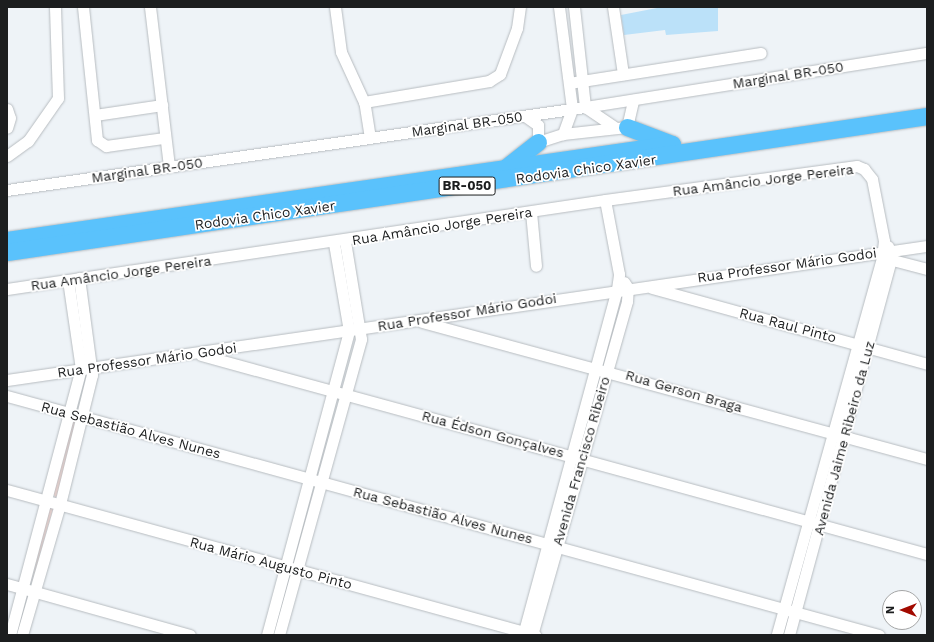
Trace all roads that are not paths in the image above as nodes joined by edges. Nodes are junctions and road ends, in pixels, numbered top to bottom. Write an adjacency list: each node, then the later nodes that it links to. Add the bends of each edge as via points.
1 (55, 7): 31 (street, via 58,98 28,141)
2 (83, 7): 21 (street)
3 (150, 7): 16 (street)
4 (335, 7): 15 (street, via 341,52)
5 (520, 7): 15 (street, via 517,28 500,74 489,81)
6 (559, 7): 13 (street)
7 (574, 7): 12 (street)
8 (613, 7): 11 (street)
9 (761, 53): 11 (street)
10 (927, 53): 14 (street, Marginal BR-050)
11 (623, 74): 12 (street)
12 (582, 80): 13 (street); 18 (street)
13 (569, 82): 20 (street)
14 (633, 100): 18 (street, Marginal BR-050); 25 (street)
15 (364, 102): 28 (street)
16 (162, 105): 21 (street); 27 (street)
17 (927, 105): 30 (highway, Rodovia Chico Xavier / BR-050)
18 (585, 108): 20 (street, Marginal BR-050); 25 (street)
19 (7, 109): 24 (street, via 10,118)
20 (572, 109): 22 (street, Marginal BR-050); 26 (street)
21 (95, 115): 27 (street, via 94,132 97,140 106,146)
22 (525, 116): 28 (street, Marginal BR-050); 29 (street, via 538,124)
23 (927, 116): 41 (highway, Rodovia Chico Xavier / BR-050)
24 (7, 128)
25 (622, 128): 26 (street); 30 (highway)
26 (563, 134): 29 (street)
27 (164, 138): 32 (street)
28 (370, 138): 32 (street, Marginal BR-050)
29 (538, 142): 33 (highway)
30 (672, 144): 33 (highway, Rodovia Chico Xavier / BR-050)
31 (7, 156)
32 (169, 167): 35 (street, Marginal BR-050)
33 (504, 168): 38 (highway, Rodovia Chico Xavier / BR-050)
34 (872, 179): 36 (street, Rua Amâncio Jorge Pereira, via 857,166); 42 (street, Avenida Jaime Ribeiro da Luz)
35 (7, 190)
36 (605, 200): 37 (street, Rua Amâncio Jorge Pereira); 47 (street)
37 (531, 212): 39 (street, Rua Amâncio Jorge Pereira); 43 (street)
38 (7, 240)
39 (340, 242): 45 (street, Rua Amâncio Jorge Pereira); 50 (street); 51 (street)
40 (927, 246): 42 (street, Rua Professor Mário Godoi)
41 (7, 252)
42 (886, 252): 44 (street); 46 (street, Rua Professor Mário Godoi); 52 (street, Avenida Jaime Ribeiro da Luz)
43 (536, 266)
44 (927, 269)
45 (74, 279): 48 (street, Rua Amâncio Jorge Pereira); 56 (street)
46 (648, 287): 47 (street, Rua Professor Mário Godoi); 52 (street, Rua Raul Pinto)
47 (622, 288): 49 (street, Rua Professor Mário Godoi); 55 (street, Avenida Francisco Ribeiro); 57 (street, Avenida Francisco Ribeiro)
48 (7, 289)
49 (416, 320): 50 (street, Rua Professor Mário Godoi); 55 (street, Rua Gerson Braga)
50 (361, 329): 51 (street, Rua Professor Mário Godoi); 60 (street)
51 (349, 331): 53 (street, Rua Professor Mário Godoi); 59 (street)
52 (864, 346): 54 (street, Rua Raul Pinto); 64 (street, Avenida Jaime Ribeiro da Luz); 65 (street, Avenida Jaime Ribeiro da Luz)
53 (197, 354): 56 (street, Rua Professor Mário Godoi); 59 (street, Rua Édson Gonçalves)
54 (927, 364)
55 (594, 366): 57 (street, Rua Gerson Braga); 66 (street, Avenida Francisco Ribeiro)
56 (87, 368): 58 (street, Rua Professor Mário Godoi); 62 (street); 63 (street)
57 (607, 370): 64 (street, Rua Gerson Braga); 66 (street, Avenida Francisco Ribeiro)
58 (7, 380)
59 (333, 389): 60 (street, Rua Édson Gonçalves); 68 (street)
60 (345, 393): 66 (street, Rua Édson Gonçalves); 69 (street)
61 (7, 396): 62 (street, Rua Sebastião Alves Nunes)
62 (70, 414): 63 (street, Rua Sebastião Alves Nunes); 71 (street)
63 (83, 417): 68 (street, Rua Sebastião Alves Nunes); 72 (street)
64 (834, 433): 65 (street, Rua Gerson Braga); 73 (street, Avenida Jaime Ribeiro da Luz)
65 (845, 436): 67 (street, Rua Gerson Braga); 74 (street, Avenida Jaime Ribeiro da Luz)
66 (577, 457): 73 (street, Rua Édson Gonçalves); 75 (street, Avenida Francisco Ribeiro)
67 (927, 459)
68 (309, 479): 69 (street, Rua Sebastião Alves Nunes); 77 (street)
69 (321, 482): 75 (street, Rua Sebastião Alves Nunes); 78 (street)
70 (7, 490): 71 (street, Rua Mário Augusto Pinto)
71 (46, 500): 72 (street, Rua Mário Augusto Pinto); 80 (street)
72 (60, 504): 77 (street, Rua Mário Augusto Pinto); 81 (street)
73 (810, 521): 74 (street, Rua Édson Gonçalves); 82 (street, Avenida Jaime Ribeiro da Luz)
74 (822, 525): 76 (street, Rua Édson Gonçalves); 83 (street, Avenida Jaime Ribeiro da Luz)
75 (551, 544): 82 (street, Rua Sebastião Alves Nunes); 84 (street, Avenida Francisco Ribeiro)
76 (927, 554)
77 (285, 567): 78 (street, Rua Mário Augusto Pinto); 88 (street)
78 (296, 570): 84 (street, Rua Mário Augusto Pinto); 89 (street)
79 (7, 584): 80 (street)
80 (23, 589): 81 (street); 85 (street)
81 (35, 592): 86 (street); 87 (street)
82 (784, 609): 83 (street, Rua Sebastião Alves Nunes); 90 (street, Avenida Jaime Ribeiro da Luz)
83 (795, 612): 91 (street, Avenida Jaime Ribeiro da Luz); 92 (street, Rua Sebastião Alves Nunes)
84 (529, 634)
85 (10, 635)
86 (22, 635)
87 (190, 635)
88 (267, 635)
89 (278, 635)
90 (777, 635)
91 (789, 635)
92 (879, 635)

